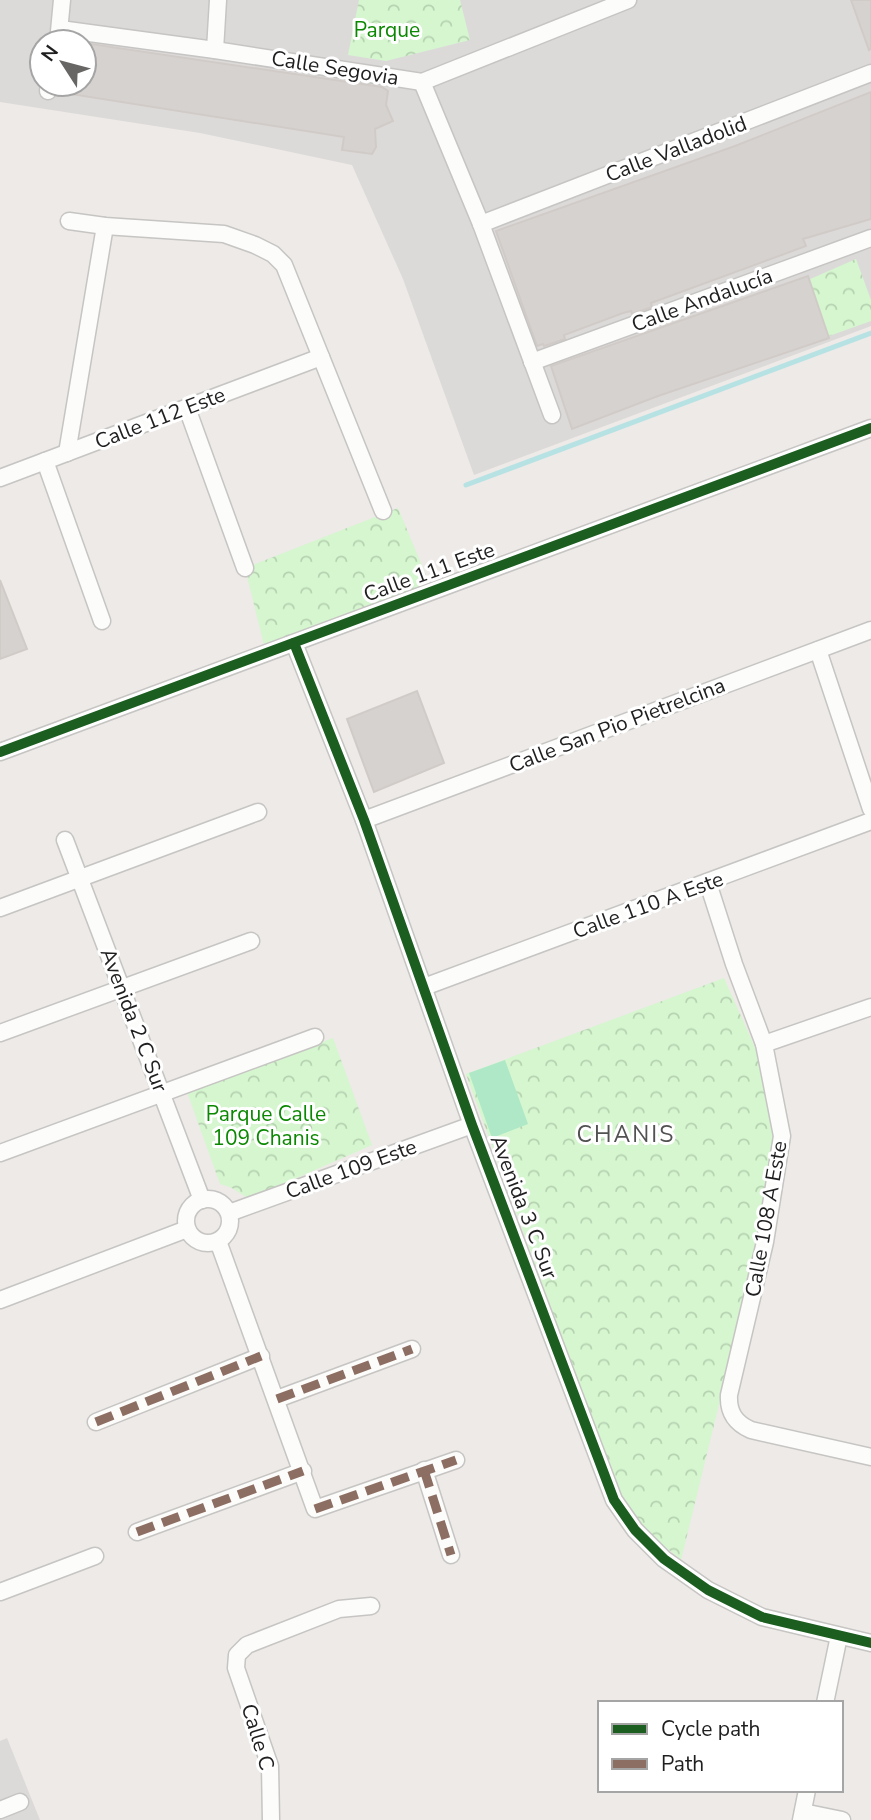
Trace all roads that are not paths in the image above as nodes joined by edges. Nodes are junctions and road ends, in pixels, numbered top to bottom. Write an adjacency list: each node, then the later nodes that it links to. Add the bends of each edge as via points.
1 (61, 0): 4 (street)
2 (218, 0): 6 (street)
3 (628, 0): 8 (street)
4 (59, 28)
5 (98, 39): 6 (street, Calle Segovia)
6 (215, 50): 8 (street, Calle Segovia)
7 (871, 73): 10 (street, Calle Valladolid)
8 (422, 82): 10 (street, Calle Segovia)
9 (69, 221): 11 (street)
10 (481, 224): 14 (street, Calle Segovia)
11 (105, 226): 13 (street, via 224,234 273,254 284,265); 18 (street)
12 (871, 238): 14 (street, Calle Andalucía)
13 (321, 357): 15 (street, Calle 112 Este); 21 (street)
14 (532, 362): 16 (street, Calle Segovia)
15 (187, 408): 18 (street, Calle 112 Este); 22 (street)
16 (552, 415)
17 (871, 428): 25 (street, Calle 111 Este)
18 (67, 453): 19 (street, Calle 112 Este)
19 (45, 461): 20 (street, Calle 112 Este); 23 (street)
20 (0, 478)
21 (383, 511)
22 (245, 568)
23 (102, 621)
24 (871, 630): 26 (street, Calle San Pio Pietrelcina)
25 (294, 643): 27 (street, Calle 111 Este); 30 (street, Avenida 3 C Sur)
26 (818, 650): 28 (street); 30 (street, Calle San Pio Pietrelcina)
27 (0, 752)
28 (871, 809)
29 (258, 812): 33 (street)
30 (364, 820): 37 (street, Avenida 3 C Sur)
31 (871, 821): 34 (street, Calle 110 A Este)
32 (65, 840): 33 (street, Avenida 2 C Sur)
33 (80, 878): 35 (street); 38 (street, Avenida 2 C Sur)
34 (708, 883): 37 (street, Calle 110 A Este); 42 (street, Calle 108 A Este)
35 (0, 908)
36 (251, 941): 38 (street)
37 (424, 987): 44 (street, Avenida 3 C Sur)
38 (122, 988): 40 (street); 43 (street, Avenida 2 C Sur)
39 (871, 1007): 42 (street)
40 (0, 1033)
41 (315, 1037): 43 (street)
42 (764, 1044): 55 (street, Calle 108 A Este, via 782,1136 765,1242 729,1395 731,1413 751,1430)
43 (162, 1093): 45 (street); 46 (street, Avenida 2 C Sur)
44 (472, 1125): 47 (street, Calle 109 Este); 64 (street, Avenida 3 C Sur, via 614,1500 635,1530 664,1559 708,1590 762,1617)
45 (0, 1153)
46 (202, 1200): 47 (street, via 218,1201); 48 (street, via 190,1208)
47 (229, 1213): 49 (street, via 228,1232)
48 (187, 1229): 49 (street, via 203,1243); 50 (street)
49 (218, 1241): 52 (street)
50 (0, 1300)
51 (412, 1349): 53 (street)
52 (261, 1356): 53 (street); 54 (street)
53 (277, 1399): 57 (street)
54 (96, 1422)
55 (871, 1457)
56 (456, 1460): 58 (street)
57 (303, 1471): 58 (street, via 315,1509); 59 (street)
58 (424, 1471): 60 (street)
59 (137, 1532)
60 (452, 1555)
61 (95, 1556): 62 (street)
62 (0, 1592)
63 (371, 1606): 71 (street, Calle C, via 340,1609 247,1645 237,1656 236,1668 270,1766)
64 (839, 1636): 65 (street, Avenida 3 C Sur); 66 (street)
65 (871, 1643)
66 (825, 1701)
67 (807, 1792): 70 (street)
68 (20, 1802): 69 (street)
69 (0, 1810)
70 (802, 1816): 72 (street)
71 (271, 1820)
72 (842, 1820)

